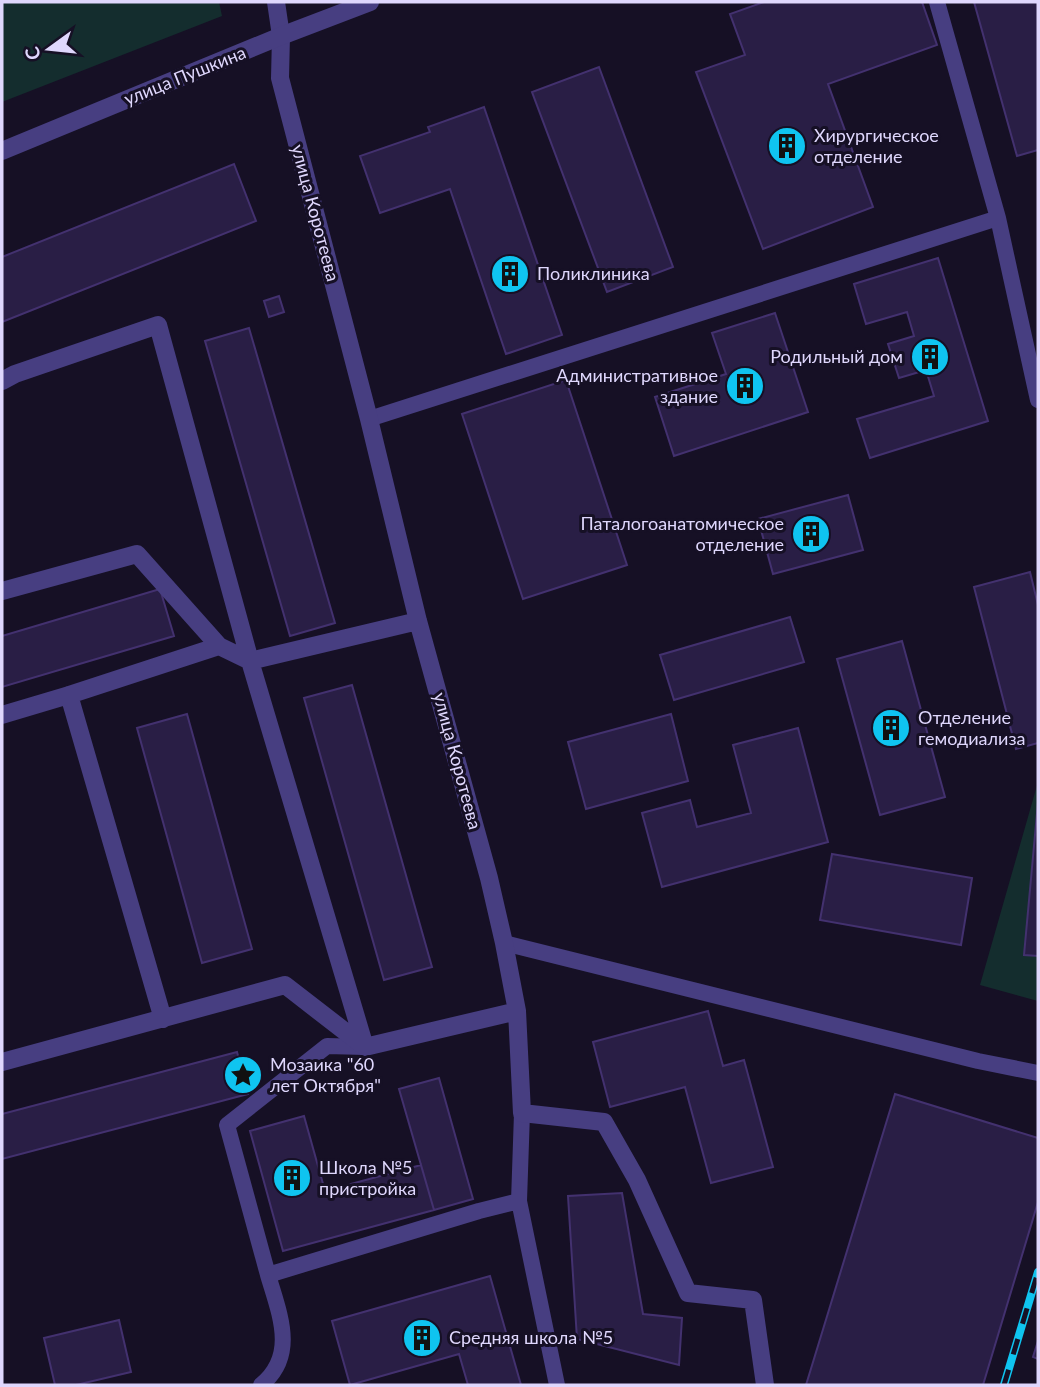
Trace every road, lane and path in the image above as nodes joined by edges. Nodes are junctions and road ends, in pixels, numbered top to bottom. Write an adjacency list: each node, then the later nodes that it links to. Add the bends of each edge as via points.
1 (276, 2): 4 (street, улица Коротеева)
2 (370, 2): 4 (street, улица Пушкина)
3 (937, 2): 6 (lane)
4 (281, 36): 5 (street, улица Пушкина); 9 (street, улица Коротеева, via 280,78)
5 (2, 151)
6 (998, 218): 8 (lane); 9 (lane)
7 (2, 381): 13 (street, via 158,325)
8 (1038, 400)
9 (369, 419): 11 (street, улица Коротеева)
10 (2, 592): 12 (street, via 137,554)
11 (418, 621): 13 (street); 16 (street, улица Коротеева)
12 (219, 646): 13 (street); 14 (street)
13 (250, 661): 19 (street)
14 (69, 695): 15 (street); 18 (street)
15 (2, 715)
16 (504, 943): 17 (street, улица Коротеева); 21 (lane)
17 (517, 1012): 19 (street); 22 (street, улица Коротеева)
18 (163, 1019): 19 (street, via 285,985); 20 (street)
19 (365, 1047): 24 (lane, via 327,1046 227,1125)
20 (2, 1062)
21 (1038, 1073)
22 (522, 1113): 23 (lane); 27 (street, via 604,1122 637,1180 688,1293 753,1300)
23 (519, 1201): 24 (lane); 26 (lane)
24 (268, 1275): 25 (lane, via 283,1331 281,1362)
25 (261, 1385)
26 (557, 1385)
27 (765, 1385)

